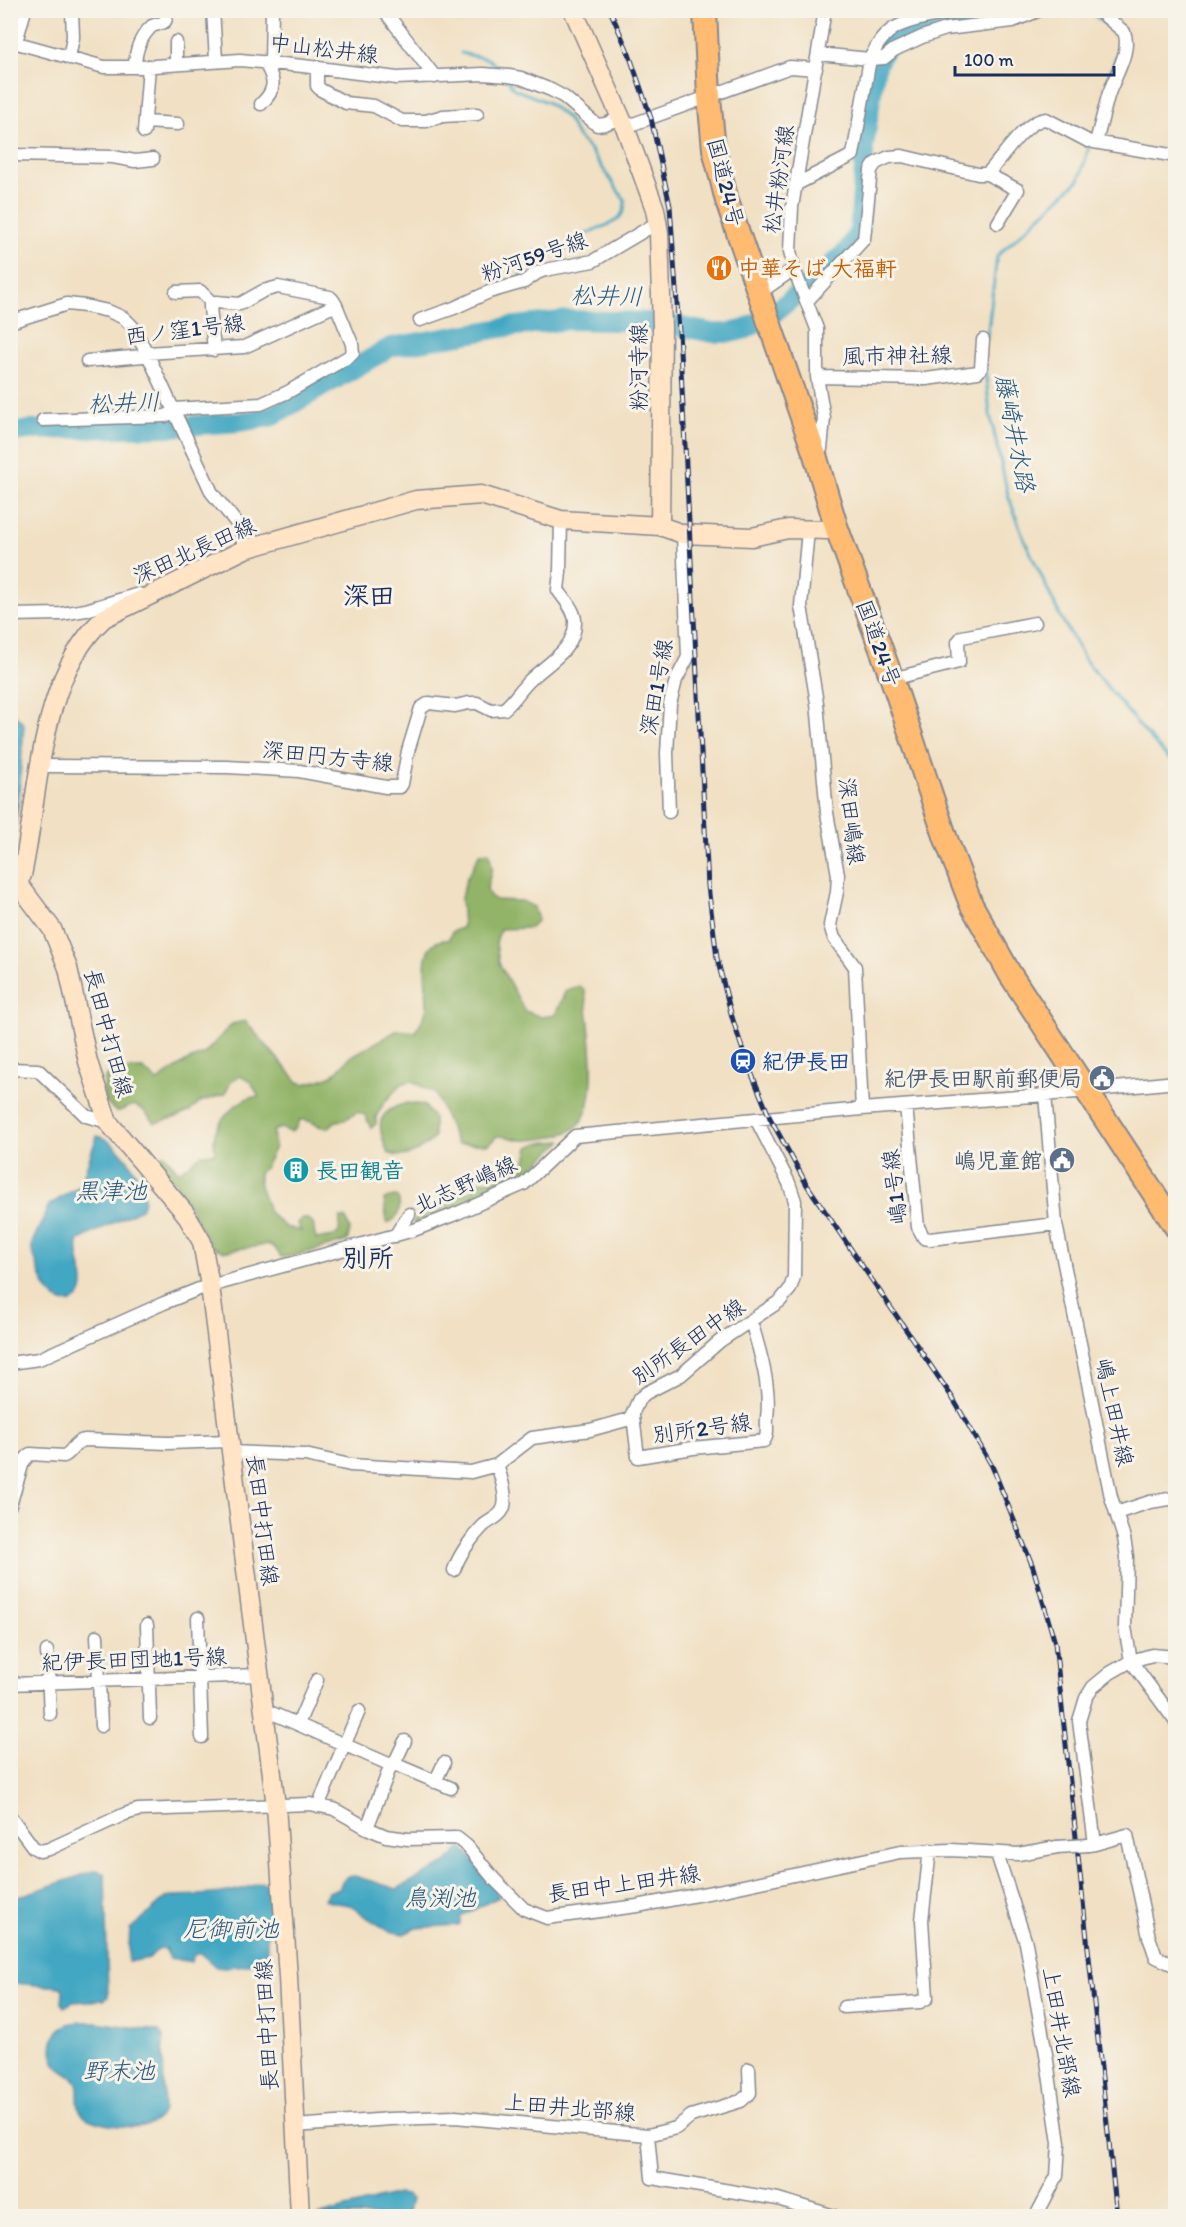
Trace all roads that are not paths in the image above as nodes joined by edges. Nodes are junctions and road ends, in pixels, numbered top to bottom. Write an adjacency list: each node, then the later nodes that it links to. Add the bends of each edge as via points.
1 (25, 10): 13 (street)
2 (72, 10): 16 (street)
3 (167, 10): 22 (street, via 166,21 152,26 140,41)
4 (213, 10): 18 (street)
5 (272, 10): 19 (street)
6 (384, 10): 25 (street)
7 (573, 10): 29 (street, 粉河寺線)
8 (705, 10): 26 (highway, 国道24号)
9 (825, 10): 15 (street, 松井粉河線)
10 (966, 10): 17 (street, via 890,30 876,47)
11 (1040, 10): 17 (street, via 1013,21 946,29)
12 (1098, 10): 31 (street, via 1126,37 1125,51)
13 (13, 42): 16 (street, 中山松井線)
14 (176, 42): 20 (street)
15 (818, 54): 17 (street); 24 (street, 松井粉河線)
16 (69, 58): 22 (street, 中山松井線, via 104,67)
17 (876, 59): 36 (street, via 853,155)
18 (216, 60): 19 (street, 中山松井線); 20 (street, 中山松井線)
19 (267, 62): 23 (street, 中山松井線); 27 (street, via 273,82 269,96)
20 (176, 64): 21 (street, 中山松井線)
21 (149, 66): 22 (street, 中山松井線); 30 (street, via 145,127)
22 (135, 67)
23 (317, 67): 25 (street, 中山松井線, via 397,78); 28 (street, via 317,86 321,90 346,103 374,106 402,121)
24 (816, 69): 26 (street, 中山松井線, via 790,67); 36 (street, 松井粉河線)
25 (435, 77): 29 (street, 中山松井線, via 483,74 536,83 597,124)
26 (709, 97): 29 (street, 中山松井線); 41 (highway, 国道24号, via 714,149 727,201)
27 (261, 104)
28 (477, 114)
29 (623, 123): 37 (street, 粉河寺線)
30 (178, 124)
31 (1093, 142): 33 (street); 35 (street, via 1046,119 1033,122)
32 (10, 155): 34 (street)
33 (1176, 156)
34 (153, 159)
35 (987, 174): 38 (street, via 1018,190); 42 (street, via 902,156 876,164 872,170 864,239)
36 (795, 185): 39 (street, 松井粉河線, via 790,251)
37 (657, 223): 45 (street, 粉河59号線, via 593,261 545,270 520,284); 56 (street, 粉河寺線, via 662,322)
38 (998, 223)
39 (795, 271): 41 (street); 42 (street, 松井粉河線)
40 (176, 292): 44 (street, via 200,291 210,301)
41 (760, 296): 54 (highway, 国道24号)
42 (806, 298): 51 (street, 松井粉河線, via 817,329)
43 (336, 305): 44 (street, via 330,297 278,287 240,304 216,302); 48 (street, 西ノ窪1号線, via 244,347); 52 (street, via 352,344 353,353 348,357 261,404)
44 (210, 307): 48 (street)
45 (420, 320)
46 (10, 322): 49 (street, via 67,304 108,311 124,318)
47 (983, 340): 51 (street, 風市神社線, via 978,372 926,379)
48 (214, 350): 49 (street, 西ノ窪1号線)
49 (147, 353): 50 (street, 西ノ窪1号線); 52 (street)
50 (87, 361)
51 (817, 377): 54 (street, 松井粉河線, via 824,418 821,449)
52 (174, 414): 53 (street); 60 (street, via 212,493 239,526)
53 (44, 420)
54 (815, 455): 57 (highway, 国道24号)
55 (561, 520): 56 (street, 深田北長田線); 60 (street, 深田北長田線, via 481,495 416,500); 65 (street, 深田円方寺線, via 558,590 573,612 575,624 560,656 529,681 504,709 490,710 469,702 455,706 429,703 421,708 400,787 299,771)
56 (660, 526): 59 (street)
57 (836, 526): 58 (street); 64 (highway, 国道24号)
58 (808, 530): 59 (street, via 752,537); 73 (street, 深田嶋線, via 801,606 838,875 830,925 834,938 855,967)
59 (683, 534): 66 (street, 深田1号線, via 688,657 670,704)
60 (245, 549): 61 (street, 深田北長田線)
61 (162, 590): 62 (street, via 86,610); 65 (street, 深田北長田線, via 104,618 93,628 61,682)
62 (10, 615)
63 (1035, 623): 64 (street, via 962,637 957,645 959,662)
64 (892, 679): 70 (highway, 国道24号, via 971,904 1010,974)
65 (41, 766): 67 (street, 深田北長田線, via 22,875)
66 (669, 812)
67 (14, 884): 75 (street, 長田中打田線, via 52,929 68,968 88,1062)
68 (10, 1069): 75 (street, via 38,1071 86,1116)
69 (1176, 1082): 70 (street, 北志野嶋線)
70 (1086, 1091): 71 (street, 北志野嶋線); 78 (highway, 国道24号)
71 (1045, 1095): 72 (street, 北志野嶋線); 77 (street, 嶋上田井線)
72 (906, 1106): 73 (street, 北志野嶋線); 77 (street, 嶋1号線, via 918,1227 924,1238)
73 (862, 1109): 74 (street, 北志野嶋線)
74 (756, 1119): 79 (street, 北志野嶋線, via 575,1136 514,1190); 81 (street, 別所長田中線, via 789,1183 795,1202 796,1232 790,1289)
75 (108, 1122): 80 (street, 長田中打田線, via 185,1213 202,1242)
76 (409, 1214): 79 (street)
77 (1056, 1224): 88 (street, 嶋上田井線)
78 (1176, 1227)
79 (395, 1236): 80 (street, 北志野嶋線)
80 (210, 1286): 82 (street, 北志野嶋線, via 39,1359); 84 (street, 長田中打田線)
81 (751, 1321): 83 (street, 別所長田中線, via 720,1341 681,1375 646,1393 639,1399); 83 (street, 別所2号線, via 765,1372 768,1434 764,1441 638,1457)
82 (10, 1363)
83 (633, 1416): 85 (street, 別所長田中線, via 590,1430 532,1438)
84 (229, 1447): 85 (street, 別所長田中線, via 305,1455 350,1465 429,1471 471,1472); 87 (street, 別所長田中線, via 85,1440 76,1443 64,1456 30,1454 23,1462); 96 (street, 長田中打田線)
85 (497, 1465): 89 (street, via 504,1504 501,1512 483,1527)
86 (1176, 1498): 88 (street)
87 (10, 1505)
88 (1116, 1513): 95 (street, 嶋上田井線, via 1127,1557 1125,1627)
89 (454, 1570)
90 (198, 1618): 97 (street)
91 (147, 1625): 98 (street)
92 (97, 1636): 100 (street)
93 (47, 1651): 101 (street)
94 (1176, 1657): 95 (street, via 1152,1655)
95 (1131, 1661): 107 (street, 嶋上田井線); 121 (street, via 1093,1687 1079,1721)
96 (259, 1675): 97 (street, 紀伊長田団地1号線); 103 (street, 長田中打田線)
97 (200, 1678): 98 (street, 紀伊長田団地1号線); 110 (street)
98 (149, 1680): 100 (street, 紀伊長田団地1号線); 106 (street)
99 (317, 1680): 108 (street)
100 (99, 1681): 101 (street, 紀伊長田団地1号線); 109 (street)
101 (48, 1683): 102 (street, 紀伊長田団地1号線); 105 (street)
102 (10, 1684)
103 (265, 1710): 108 (street); 117 (street, 長田中打田線)
104 (359, 1711): 112 (street)
105 (50, 1714)
106 (150, 1718)
107 (1176, 1722)
108 (298, 1724): 112 (street)
109 (101, 1726)
110 (202, 1737)
111 (405, 1741): 114 (street)
112 (345, 1746): 114 (street); 118 (street)
113 (444, 1763): 115 (street)
114 (392, 1765): 115 (street); 120 (street)
115 (435, 1782): 116 (street)
116 (451, 1788)
117 (276, 1806): 118 (street, 長田中上田井線); 119 (street, 長田中上田井線, via 138,1810 40,1851); 127 (street, 長田中打田線)
118 (318, 1806): 120 (street, 長田中上田井線, via 334,1809)
119 (10, 1816)
120 (368, 1828): 122 (street, 長田中上田井線, via 408,1839 457,1838 524,1909 547,1918 637,1906 900,1852)
121 (1091, 1844): 123 (street, 長田中上田井線, bridge); 124 (street, 長田中上田井線, via 1127,1835 1156,1957)
122 (930, 1850): 123 (street, 長田中上田井線); 125 (street, via 922,1920 927,1998 921,2002)
123 (997, 1854): 131 (street, 上田井北部線, via 1026,1943 1059,2143 1057,2176)
124 (1176, 1966)
125 (844, 2007)
126 (749, 2069): 128 (street, via 750,2092 741,2101 691,2116 676,2128)
127 (296, 2126): 128 (street, 上田井北部線, via 455,2117); 129 (street, 長田中打田線)
128 (648, 2135): 130 (street, 上田井北部線, via 652,2178 778,2199)
129 (300, 2217)
130 (834, 2217)
131 (1036, 2217)

